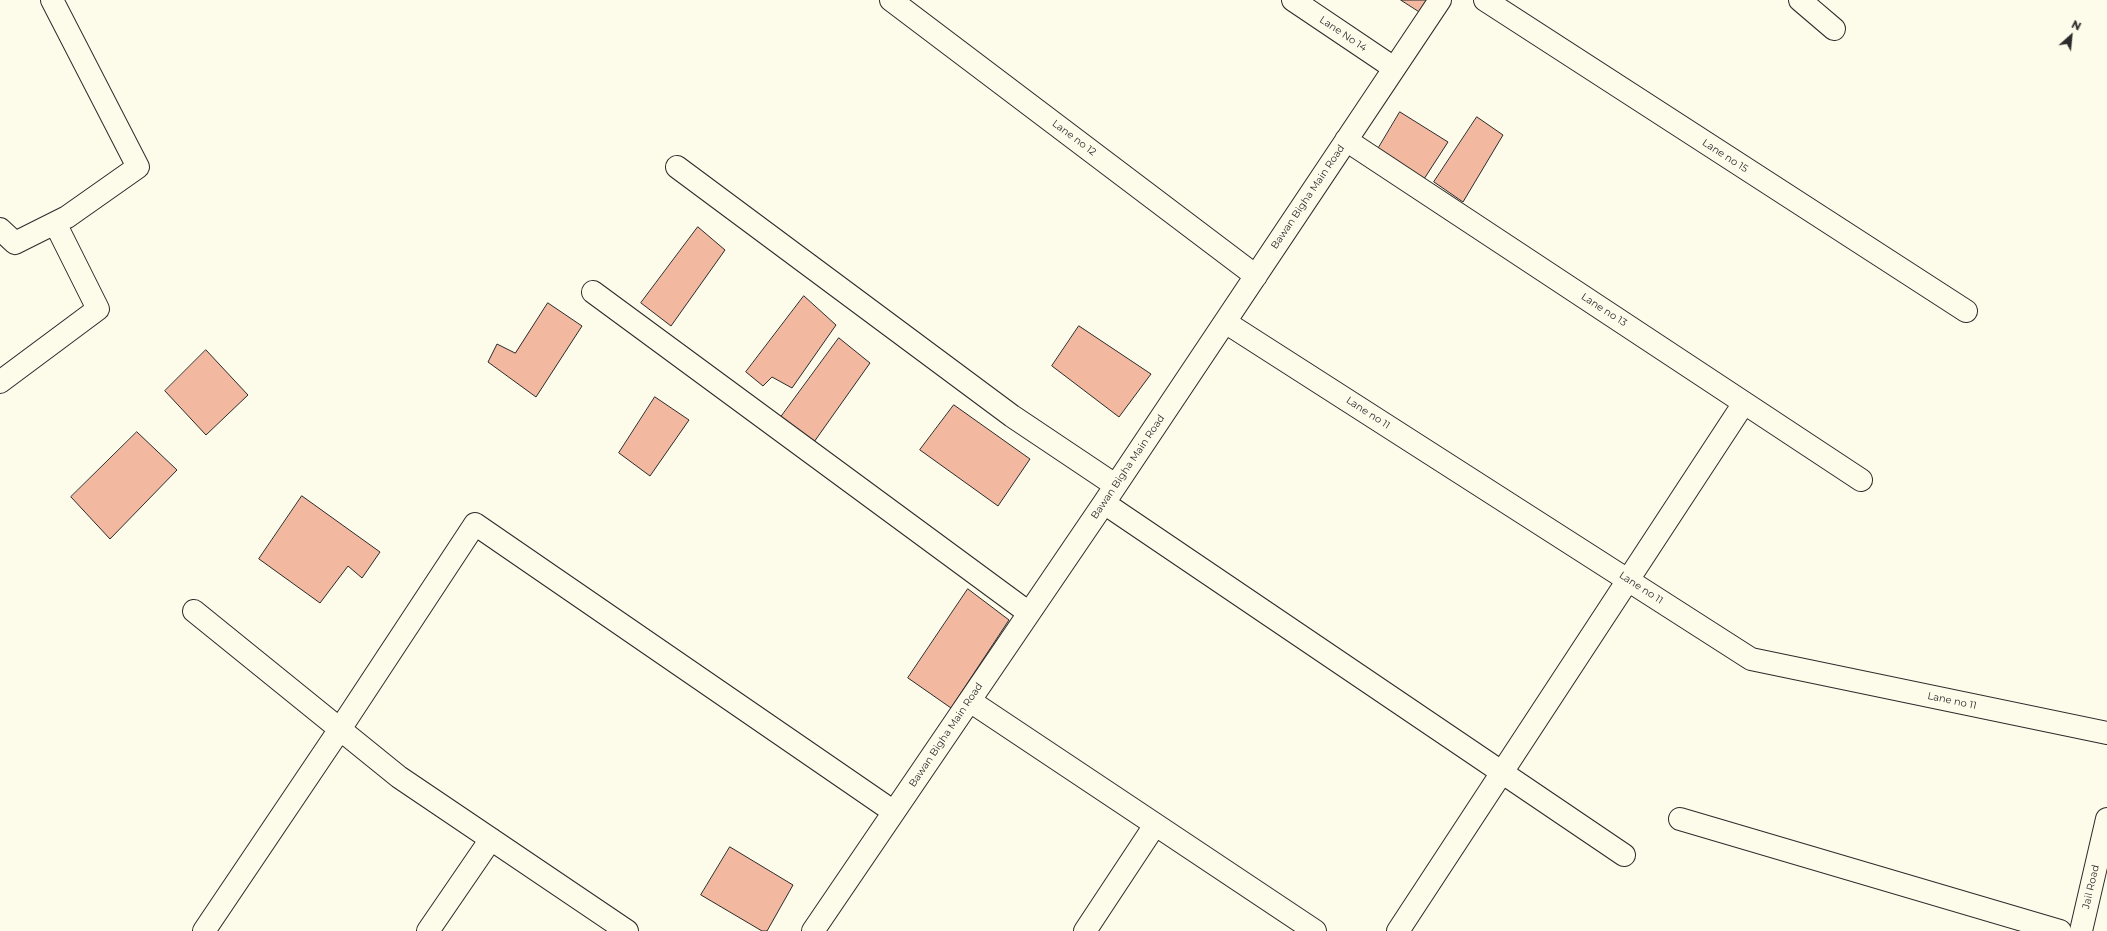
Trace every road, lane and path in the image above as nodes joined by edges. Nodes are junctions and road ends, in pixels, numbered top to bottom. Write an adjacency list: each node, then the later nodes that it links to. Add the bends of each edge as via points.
1 (52, 0): 11 (street, via 138,167)
2 (892, 0): 13 (street, Lane no 12)
3 (1293, 0): 8 (street, Lane No 14)
4 (1440, 0): 8 (street, Bawan Bigha Main Road)
5 (1485, 0): 15 (street, Lane no 15)
6 (1800, 0): 7 (street)
7 (1834, 29)
8 (1394, 68): 9 (street, Bawan Bigha Main Road)
9 (1346, 140): 13 (street, Bawan Bigha Main Road); 18 (street, Lane no 13)
10 (677, 167): 20 (street, via 1012,416)
11 (55, 223): 12 (street, via 15,243); 17 (street, via 98,309)
12 (0, 229)
13 (1256, 276): 16 (street, Bawan Bigha Main Road)
14 (593, 292): 24 (street)
15 (1966, 311)
16 (1225, 322): 20 (street, Bawan Bigha Main Road); 22 (street, Lane no 11)
17 (0, 382)
18 (1744, 403): 19 (street, Lane no 13); 22 (street)
19 (1862, 480)
20 (1115, 485): 21 (street, Bawan Bigha Main Road)
21 (1104, 503): 24 (street, Bawan Bigha Main Road); 28 (street)
22 (1628, 580): 27 (street, Lane no 11, via 1751,659); 28 (street)
23 (194, 611): 26 (street)
24 (1029, 613): 25 (street, Bawan Bigha Main Road)
25 (970, 701): 29 (street, Bawan Bigha Main Road); 32 (street)
26 (340, 729): 29 (street, via 475,524); 33 (street, via 400,777); 35 (street)
27 (2107, 733)
28 (1502, 772): 34 (street); 41 (street)
29 (894, 812): 38 (street, Bawan Bigha Main Road)
30 (1680, 819): 42 (street)
31 (2107, 819): 43 (street, Jail Road)
32 (1155, 825): 39 (street); 40 (street)
33 (491, 839): 36 (street); 37 (street)
34 (1624, 855)
35 (204, 931)
36 (428, 931)
37 (627, 931)
38 (813, 931)
39 (1085, 931)
40 (1315, 931)
41 (1398, 931)
42 (2060, 931)
43 (2081, 931)

